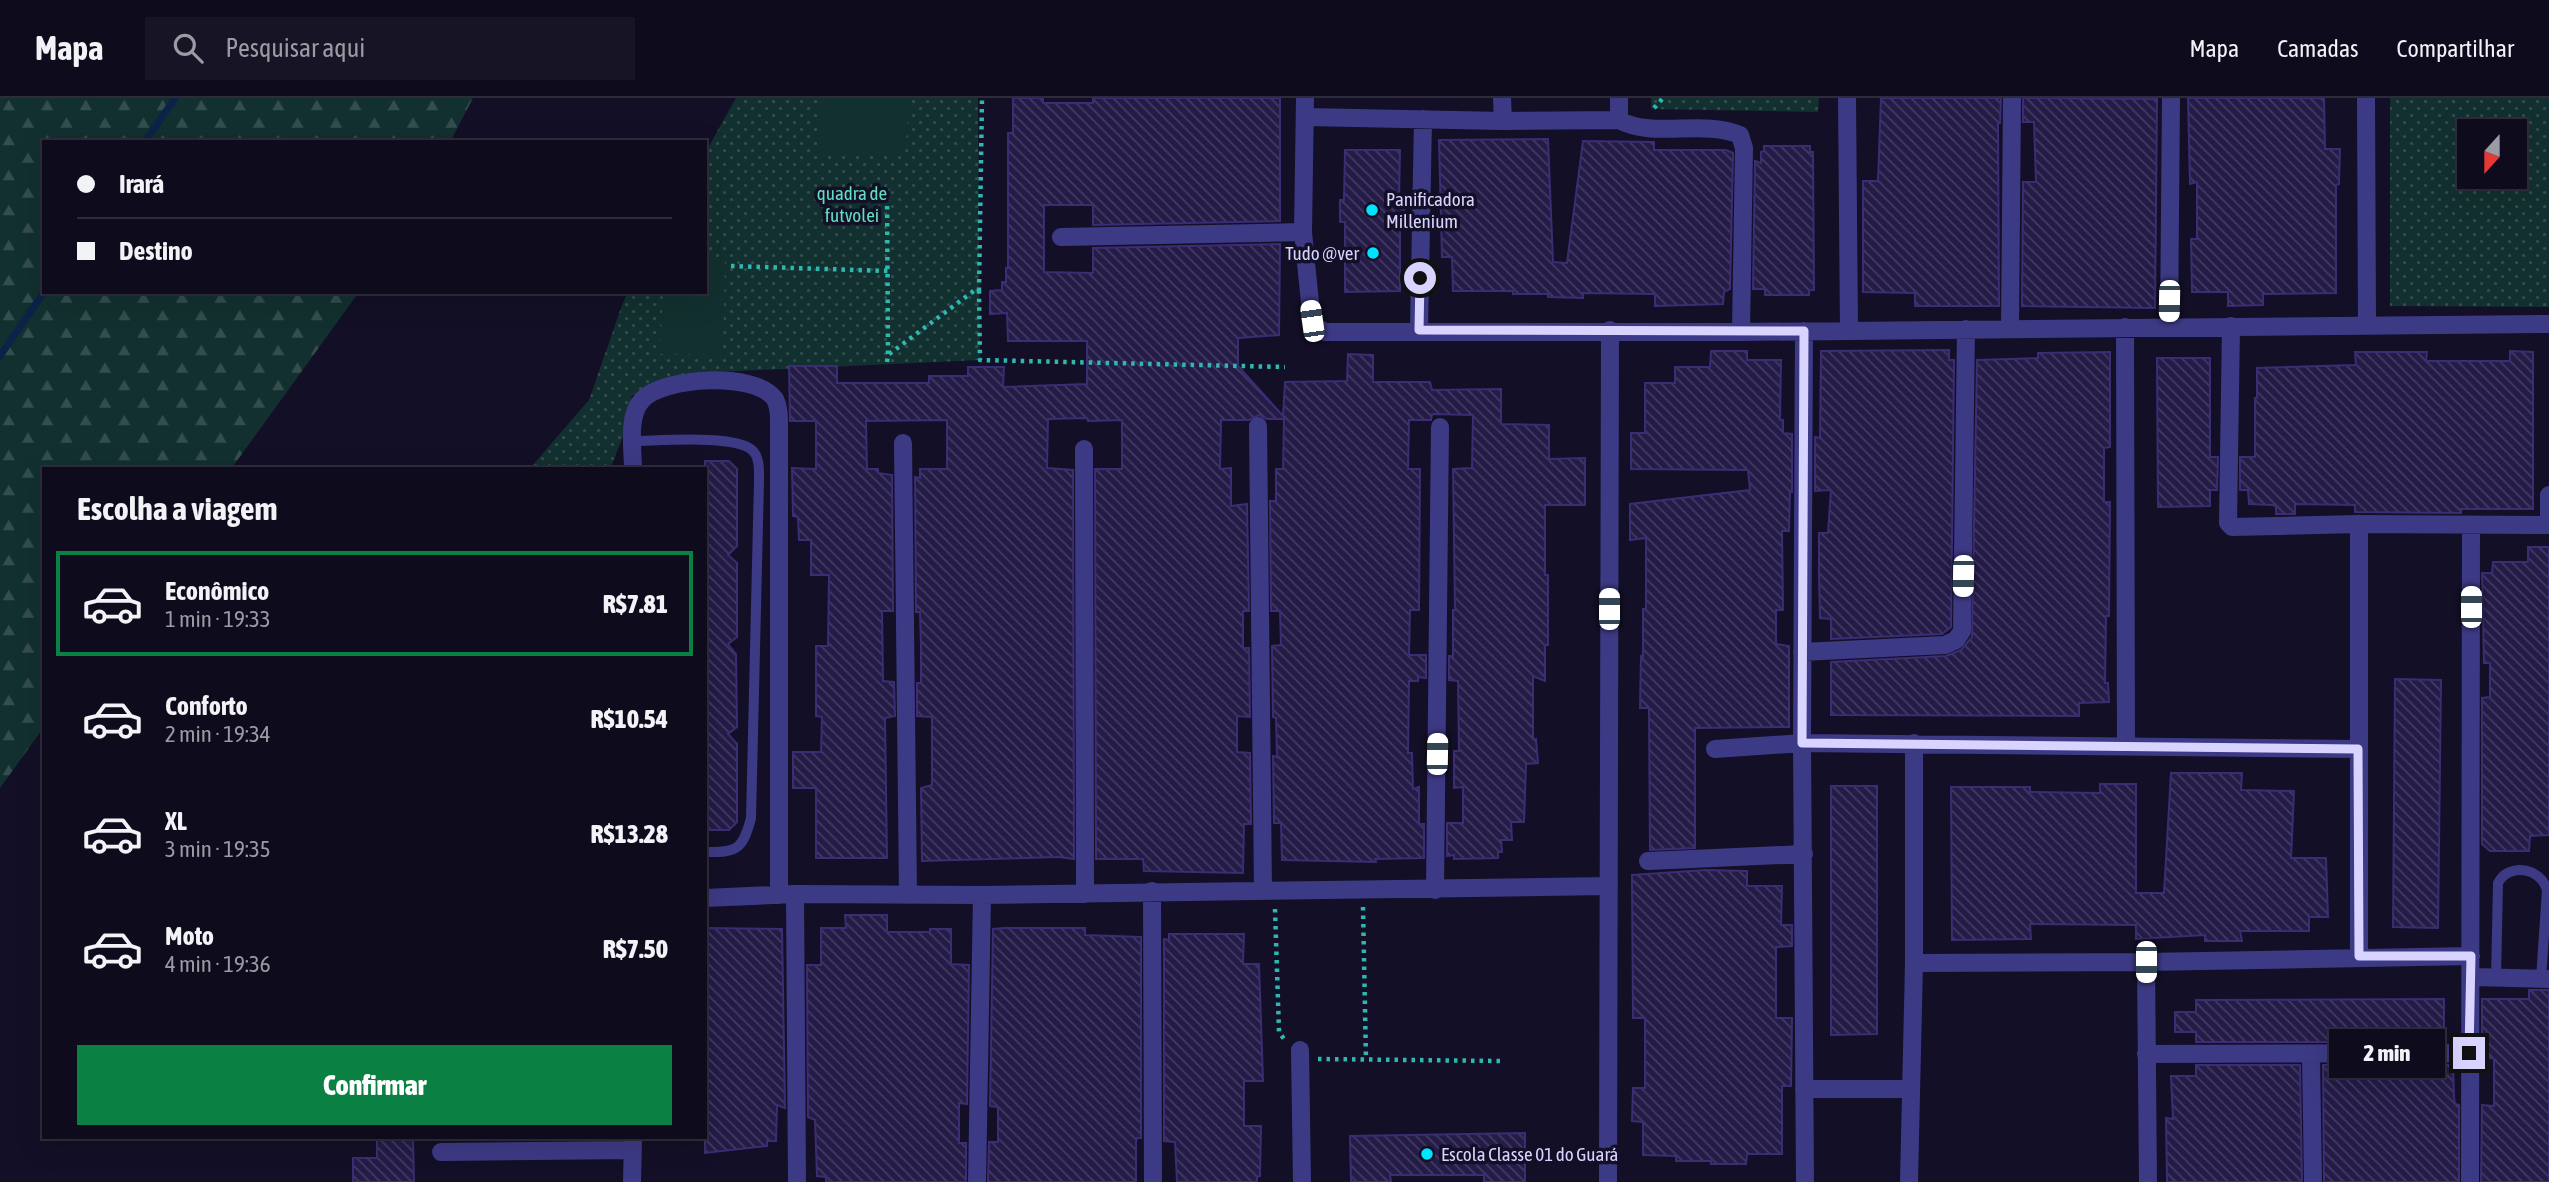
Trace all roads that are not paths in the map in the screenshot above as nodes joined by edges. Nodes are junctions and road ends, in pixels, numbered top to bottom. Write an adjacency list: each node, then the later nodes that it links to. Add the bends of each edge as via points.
1 (1306, 98): 8 (street)
2 (1502, 98): 11 (street)
3 (1619, 98): 10 (street)
4 (1847, 98): 24 (street)
5 (2012, 98): 19 (street)
6 (2171, 98): 18 (street)
7 (2366, 98): 14 (street)
8 (1306, 117): 9 (street); 12 (street)
9 (1423, 119): 11 (street); 21 (street)
10 (1619, 120): 11 (street); 25 (street, via 1637,127 1717,129 1740,135 1744,148)
11 (1503, 121)
12 (1303, 232): 13 (street); 21 (street, via 1312,321 1318,328 1325,332)
13 (1061, 237)
14 (2367, 324): 15 (street); 16 (street)
15 (2549, 324)
16 (2231, 326): 18 (street); 33 (street, via 2230,526)
17 (2125, 327): 18 (street); 19 (street); 39 (street)
18 (2169, 327)
19 (2010, 328): 20 (street)
20 (1966, 329): 24 (street); 36 (street, via 1962,631 1945,645)
21 (1419, 330): 22 (street)
22 (1610, 330): 25 (street); 45 (street)
23 (1804, 331): 24 (street); 25 (street); 36 (street)
24 (1849, 331)
25 (1741, 332)
26 (1258, 426): 48 (street)
27 (1440, 427): 46 (street)
28 (633, 441): 31 (street); 42 (lane, via 716,440 745,446 758,458 751,818 740,846 731,852); 50 (street, via 641,400 667,387 741,381 766,390 776,400)
29 (903, 443): 51 (street)
30 (1084, 449): 49 (street)
31 (634, 467)
32 (2549, 495): 34 (street)
33 (2360, 524): 35 (street); 41 (street)
34 (2549, 525): 35 (street)
35 (2471, 526): 55 (street)
36 (1802, 652): 37 (street)
37 (1802, 743): 38 (street); 40 (street); 43 (street)
38 (1914, 743): 39 (street); 56 (street)
39 (2126, 746): 41 (street)
40 (1715, 749)
41 (2358, 749): 54 (street)
42 (707, 852)
43 (1804, 854): 44 (street); 65 (street)
44 (1647, 860)
45 (1609, 887): 46 (street); 74 (street)
46 (1435, 890): 48 (street)
47 (1152, 891): 48 (street); 49 (street); 72 (street)
48 (1268, 891)
49 (1085, 894): 52 (street)
50 (787, 895): 51 (street); 53 (street); 70 (street)
51 (908, 895): 52 (street)
52 (982, 895): 71 (street)
53 (707, 898)
54 (2359, 956): 55 (street); 57 (street)
55 (2471, 956): 58 (street)
56 (1914, 962): 57 (street); 66 (street)
57 (2146, 962): 63 (street)
58 (2472, 977): 59 (street); 62 (street)
59 (2496, 978): 60 (street); 60 (lane, via 2498,883 2512,870 2536,873 2544,880)
60 (2545, 979)
61 (1300, 1050): 73 (street)
62 (2469, 1053): 64 (street); 79 (street)
63 (2146, 1054): 64 (street); 77 (street)
64 (2311, 1055): 78 (street)
65 (1804, 1089): 66 (street); 75 (street)
66 (1911, 1089): 76 (street)
67 (633, 1144): 68 (street); 69 (street)
68 (441, 1152)
69 (632, 1182)
70 (797, 1182)
71 (977, 1182)
72 (1153, 1182)
73 (1302, 1182)
74 (1608, 1182)
75 (1804, 1182)
76 (1909, 1182)
77 (2148, 1182)
78 (2313, 1182)
79 (2470, 1182)

